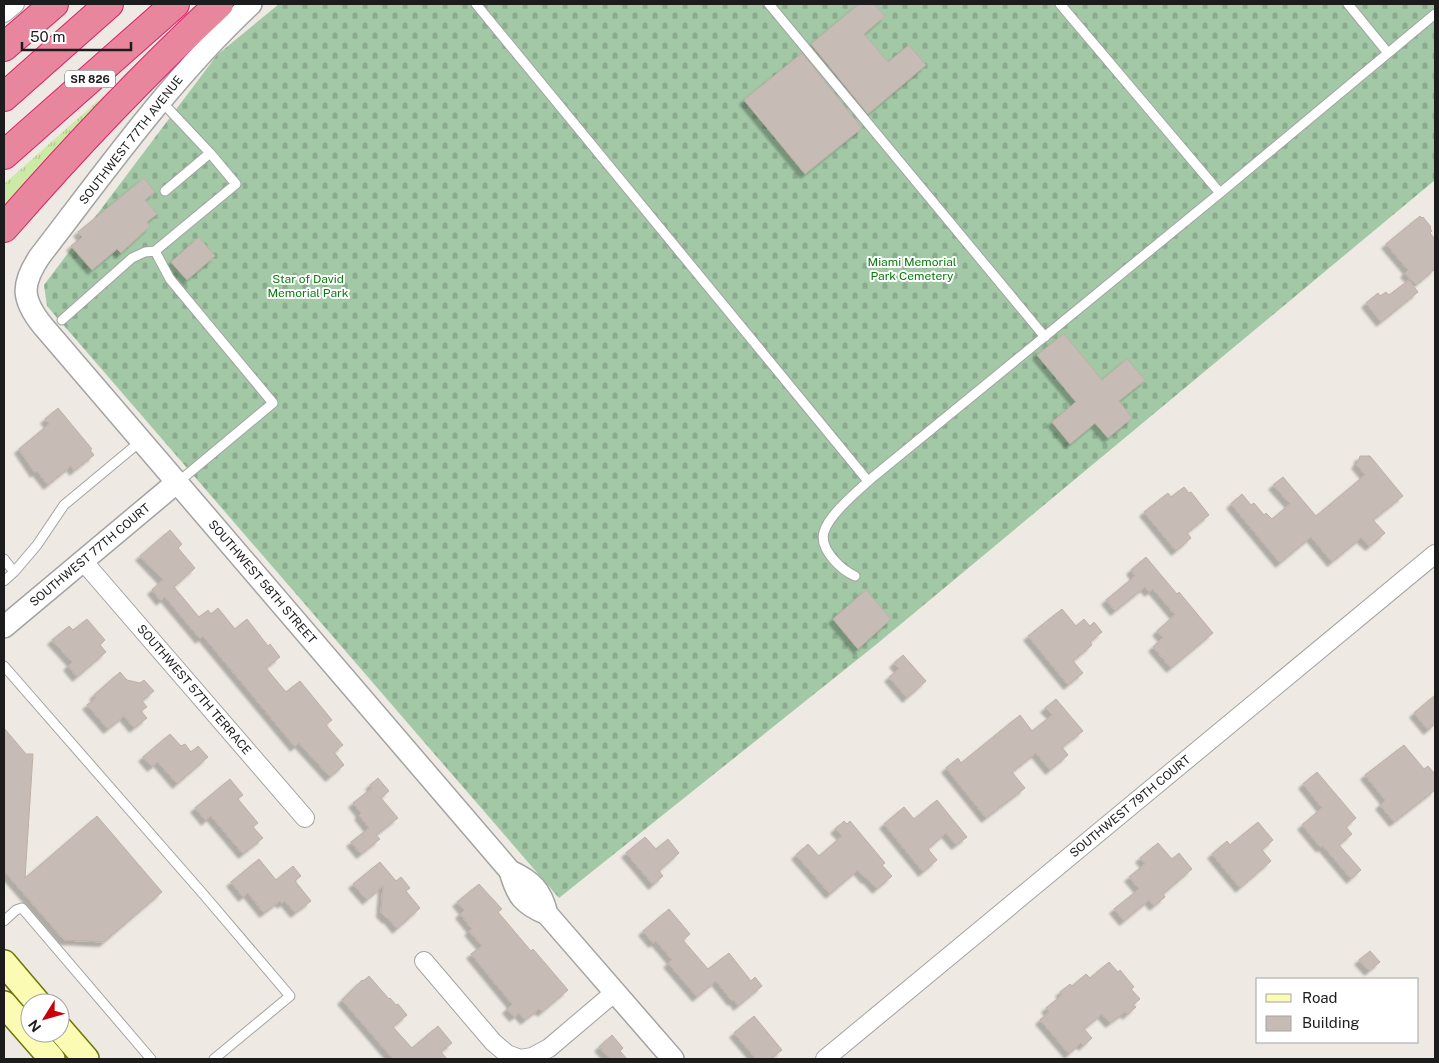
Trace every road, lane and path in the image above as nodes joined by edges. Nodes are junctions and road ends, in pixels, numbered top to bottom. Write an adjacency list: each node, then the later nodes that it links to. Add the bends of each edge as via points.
1 (15, 4): 11 (street)
2 (54, 4): 13 (highway)
3 (109, 4): 15 (highway)
4 (176, 4): 18 (highway, SR 826)
5 (219, 4): 21 (highway, via 107,114)
6 (251, 4): 16 (street, SOUTHWEST 77TH AVENUE)
7 (476, 4): 27 (lane)
8 (770, 4): 25 (lane)
9 (1060, 4): 20 (lane)
10 (1348, 4): 14 (lane)
11 (4, 13)
12 (1435, 14): 14 (lane)
13 (4, 48)
14 (1388, 53): 20 (lane)
15 (4, 97)
16 (160, 100): 17 (lane); 23 (street, SOUTHWEST 77TH AVENUE, via 40,256)
17 (210, 153): 19 (lane); 22 (lane, via 236,184)
18 (4, 154)
19 (165, 191)
20 (1220, 193): 25 (lane)
21 (4, 228)
22 (155, 252): 24 (lane, via 145,252 132,258); 28 (lane, via 170,279 273,403)
23 (25, 286): 26 (street, SOUTHWEST 58TH STREET, via 28,303 37,319)
24 (62, 320)
25 (1045, 337): 27 (lane)
26 (141, 441): 28 (street, SOUTHWEST 58TH STREET); 32 (lane, via 64,505)
27 (868, 481): 33 (lane, via 844,504 824,532 824,546 830,556)
28 (176, 483): 31 (street, SOUTHWEST 77TH COURT); 41 (street, SOUTHWEST 58TH STREET, via 510,871 520,897 547,914)
29 (1435, 554): 51 (street, SOUTHWEST 79TH COURT)
30 (4, 559): 32 (lane)
31 (83, 561): 35 (street, SOUTHWEST 77TH COURT); 37 (street, SOUTHWEST 57TH TERRACE)
32 (14, 572): 34 (lane)
33 (855, 576)
34 (4, 581)
35 (4, 627)
36 (4, 666): 48 (lane, via 290,996)
37 (305, 818)
38 (4, 920): 47 (lane, via 22,908)
39 (424, 961): 49 (street, via 493,1042 507,1054)
40 (4, 963): 42 (main road)
41 (615, 992): 49 (street, via 549,1048); 50 (street, SOUTHWEST 58TH STREET)
42 (30, 993)
43 (4, 1004): 45 (main road)
44 (70, 1041): 46 (main road)
45 (52, 1059)
46 (86, 1059)
47 (151, 1059)
48 (214, 1059)
49 (520, 1059)
50 (673, 1059)
51 (825, 1059)

